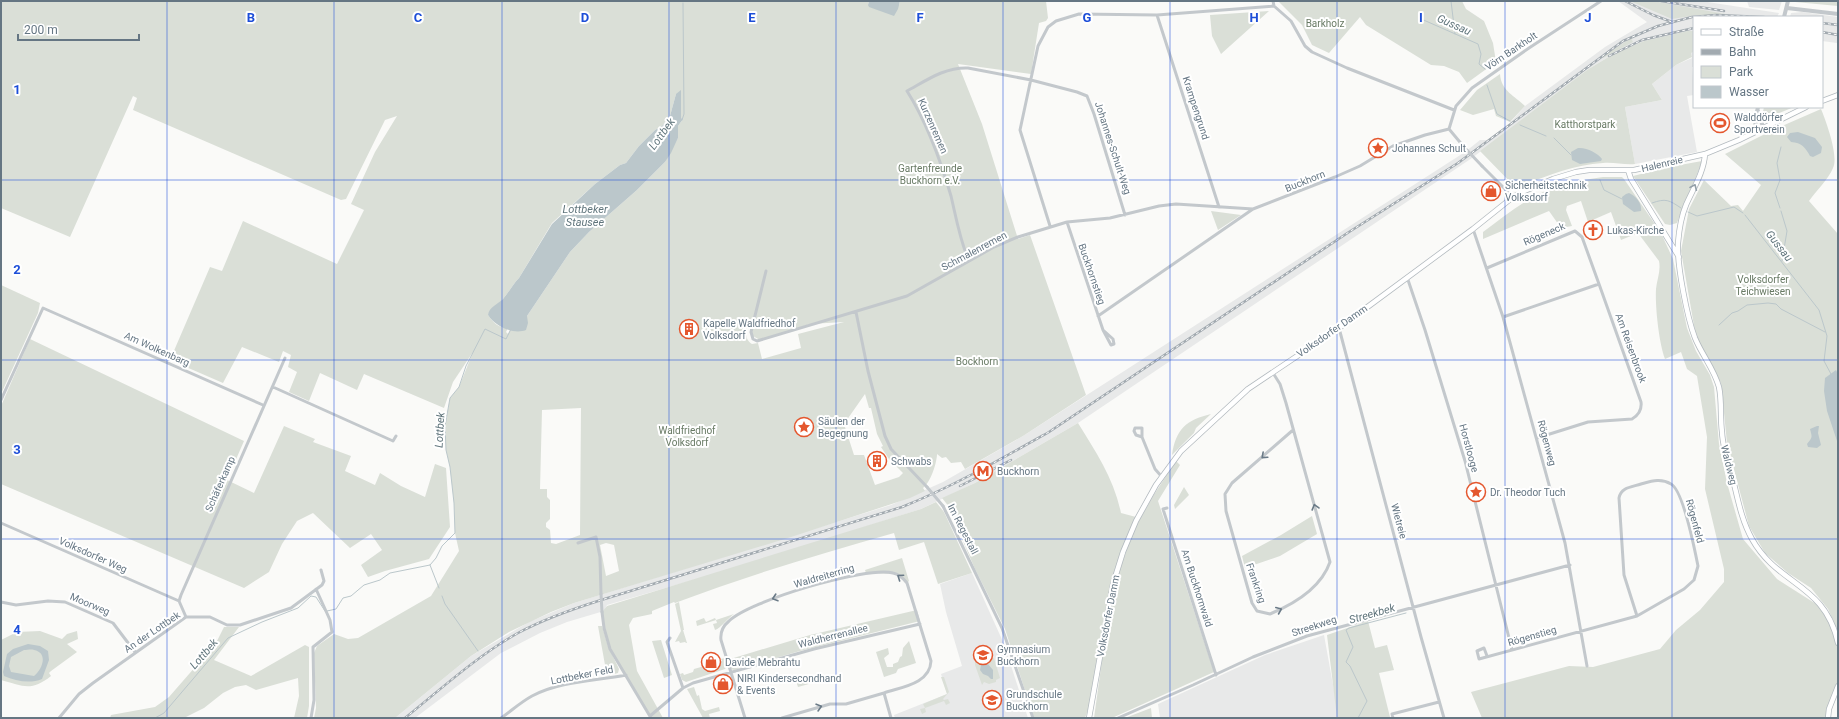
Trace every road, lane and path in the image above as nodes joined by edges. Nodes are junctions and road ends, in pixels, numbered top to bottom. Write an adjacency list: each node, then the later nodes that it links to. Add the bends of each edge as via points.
1 (1273, 1): 4 (street)
2 (1601, 1): 14 (street, Vörn Barkholt, via 1482,80 1465,95)
3 (1788, 1): 5 (street)
4 (1274, 6): 7 (street); 14 (street, via 1291,22 1310,51)
5 (1787, 8): 6 (street); 8 (street)
6 (1838, 14)
7 (1157, 15): 9 (street, via 1079,14 1056,21 1045,30); 21 (street, Krampengrund)
8 (1784, 16)
9 (1031, 80): 23 (street, Johannes-Schult-Weg, via 1077,92 1089,99); 25 (street, via 1020,130); 28 (street, Kurzenremen, via 958,68 935,76 907,91 941,165)
10 (1838, 95): 11 (main road)
11 (1823, 101)
12 (1757, 108): 15 (street); 17 (street)
13 (1804, 108): 15 (main road, Halenreie)
14 (1454, 110): 16 (street, Vörn Barkholt)
15 (1763, 127): 17 (main road, Halenreie)
16 (1449, 129): 20 (street, bridge); 22 (street, Buckhorn, via 1393,146 1360,166)
17 (1757, 131): 18 (main road, Halenreie)
18 (1705, 154): 19 (main road, Halenreie); 27 (main road, Waldweg, one-way to 18, via 1681,219)
19 (1628, 170): 20 (main road, Halenreie, via 1588,170 1569,174 1546,181); 27 (main road, Waldweg)
20 (1513, 197): 26 (main road, Volksdorfer Damm)
21 (1219, 207): 22 (street, Schmalenremen); 23 (street, Schmalenremen, via 1176,204)
22 (1253, 210): 34 (street, Buckhorn)
23 (1125, 215): 24 (street, Schmalenremen)
24 (1067, 222): 25 (street, Schmalenremen); 34 (street, Buckhornstieg)
25 (1050, 226): 28 (street, Schmalenremen, via 1018,237)
26 (1473, 229): 29 (street, Rögenweg); 31 (main road, Volksdorfer Damm)
27 (1679, 257): 63 (main road, Waldweg, via 1693,332 1719,389 1724,447 1746,527 1757,548 1772,565 1808,591 1822,605 1831,620)
28 (969, 261): 33 (street, Schmalenremen, via 907,296)
29 (1487, 268): 32 (street, Rögeneck, via 1575,231 1582,237); 35 (street, Rögenweg)
30 (766, 271): 33 (street, Schmalenremen, via 751,332 753,339 757,341)
31 (1407, 277): 36 (main road, Volksdorfer Damm); 53 (street, Horstlooge, via 1426,330 1463,454)
32 (1599, 284): 35 (street); 46 (street, Am Reisenbrook, via 1635,383 1641,402 1640,411 1632,419 1588,422)
33 (856, 312): 82 (street, Im Regestall, bridge, via 885,436 891,449 943,506 1002,628)
34 (1098, 316): 37 (street, Buckhornstieg)
35 (1503, 317): 46 (street, Rögenweg)
36 (1339, 328): 39 (main road, Volksdorfer Damm); 57 (street, Wietreie)
37 (1103, 330): 37 (street, Buckhornstieg, via 1109,343 1114,344 1113,339)
38 (285, 358): 40 (street, Schäferkamp)
39 (1273, 373): 43 (street, Frankring, via 1280,384); 47 (main road, Volksdorfer Damm, via 1248,390 1206,427 1181,451)
40 (272, 387): 42 (street, Schäferkamp); 44 (street, via 393,441)
41 (1, 400): 42 (street, Am Wolkenbarg, via 43,308)
42 (263, 406): 55 (street, Schäferkamp)
43 (1293, 430): 43 (street, Frankring, one-way to 43, via 1232,483 1225,494 1226,511 1252,603 1257,611 1270,614 1287,607 1316,586 1326,574 1330,562)
44 (396, 436)
45 (1142, 437): 47 (street, via 1155,469)
46 (1537, 438): 51 (street, Rögenweg)
47 (1162, 476): 83 (main road, Volksdorfer Damm, via 1136,521 1116,573)
48 (1167, 508): 70 (street, Am Buckhornwald, via 1163,509)
49 (1, 523): 55 (street, Volksdorfer Weg)
50 (578, 543): 69 (street, bridge, via 596,537 600,557 604,628 610,649)
51 (1570, 565): 53 (street, Streekweg); 61 (street, Rögenweg)
52 (321, 570): 54 (street, via 324,581)
53 (1495, 584): 57 (street, Streekweg); 64 (street, Horstlooge)
54 (316, 589): 59 (street, An der Lottbek, via 291,608 240,625 223,624 210,617); 77 (street, via 332,624 332,632 312,649 314,700)
55 (179, 601): 59 (street)
56 (1, 602): 65 (street, Moorweg, via 16,605 48,600 66,602 113,623)
57 (1414, 608): 70 (street, Streekweg, via 1307,636 1257,655); 74 (street, Wietreie)
58 (1637, 616): 58 (street, Rögenfeld, via 1684,589 1694,580 1698,566 1680,496 1672,484 1656,480 1625,489 1619,498 1624,575); 61 (street, Rögenfeld)
59 (186, 617): 65 (street, An der Lottbek)
60 (920, 624): 68 (street, Waldherrenallee, via 820,647); 68 (street, Waldreiterring, one-way to 68, via 907,583 901,576 889,572 838,578 765,602 728,621 723,628 721,640); 73 (street, Waldreiterring, via 931,661 929,672 920,680)
61 (1581, 630): 64 (street, Rögenstieg); 67 (street, Rögenweg)
62 (670, 638): 72 (street, via 668,642)
63 (1838, 643)
64 (1512, 650): 66 (street, Rögenstieg)
65 (136, 652): 76 (street, An der Lottbek, via 79,694)
66 (1487, 656)
67 (1587, 666)
68 (731, 673): 72 (street, Waldherrenallee); 79 (street, Waldreiterring)
69 (626, 675): 75 (street); 78 (street, Lottbeker Feld, via 543,691)
70 (1216, 675): 84 (street, Streekweg)
71 (1838, 686): 87 (main road)
72 (682, 688): 75 (street, Waldherrenallee)
73 (884, 693): 80 (street, Waldreiterring, one-way to 73, via 830,704 852,702); 81 (street)
74 (1439, 702): 85 (street, via 1392,714); 86 (street, Wietreie)
75 (650, 717)
76 (59, 718)
77 (311, 718)
78 (501, 718)
79 (745, 718)
80 (782, 718)
81 (891, 718)
82 (1032, 718)
83 (1090, 718)
84 (1118, 718)
85 (1393, 718)
86 (1444, 718)
87 (1828, 718)

